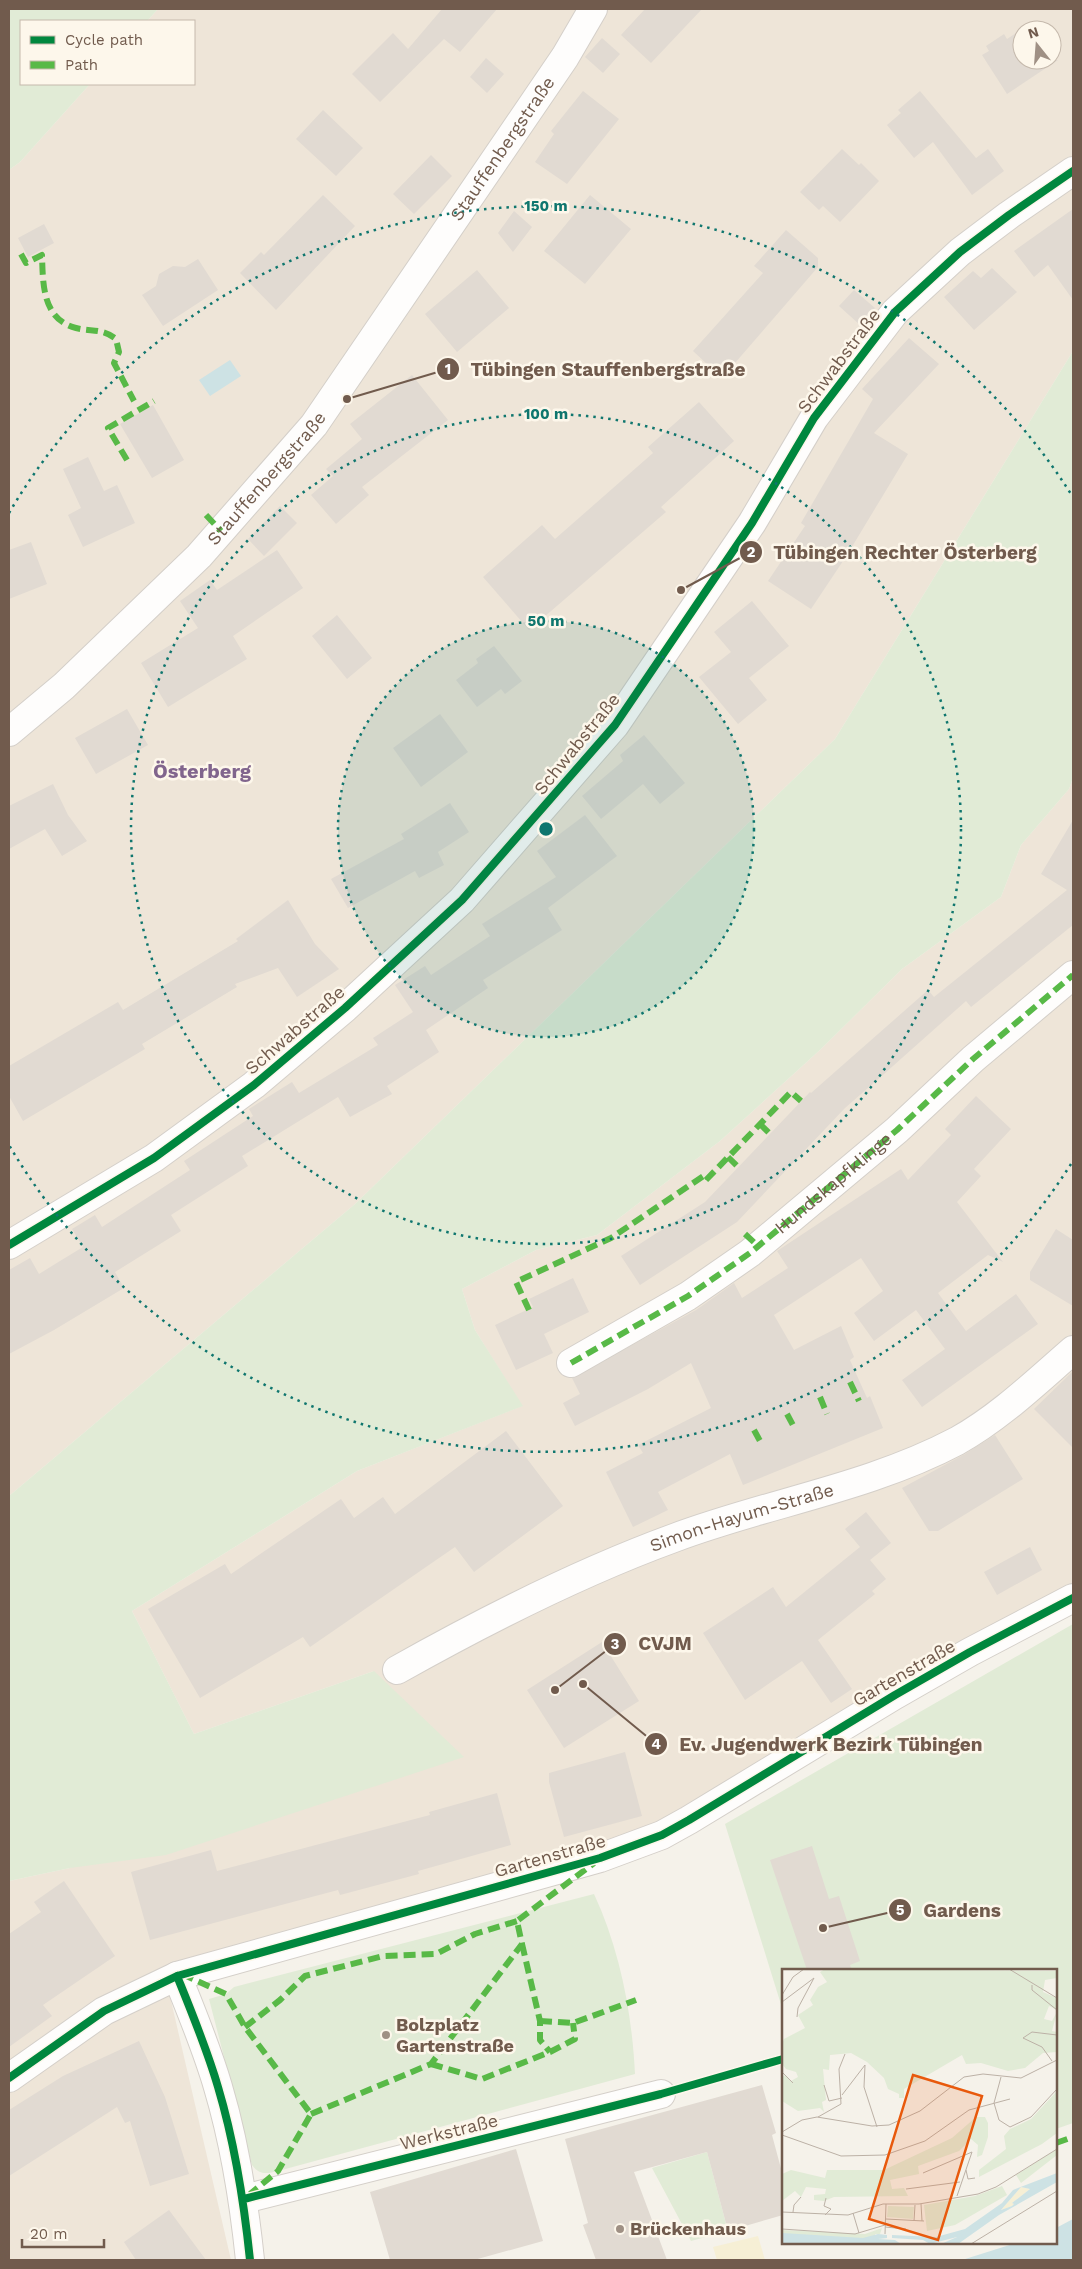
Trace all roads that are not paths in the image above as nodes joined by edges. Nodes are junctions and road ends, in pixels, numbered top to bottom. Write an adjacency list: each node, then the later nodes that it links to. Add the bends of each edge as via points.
1 (593, 9): 3 (street, Stauffenbergstraße, via 565,57 314,425 199,556 64,686)
2 (1073, 171): 5 (street, Schwabstraße, via 960,252 895,312 814,418 752,523 615,725 462,900 345,1008 254,1085 154,1158)
3 (9, 732)
4 (1073, 975): 7 (street, Hundskapfklinge, via 750,1253 688,1296)
5 (9, 1245)
6 (1073, 1350): 9 (street, Simon-Hayum-Straße, via 1023,1394 957,1440 883,1473 630,1554 515,1608)
7 (571, 1363)
8 (1073, 1598): 10 (street, Gartenstraße, via 894,1695 662,1835 600,1858)
9 (397, 1670)
10 (177, 1976): 11 (street, Gartenstraße, via 104,2010); 13 (street, via 218,2088)
11 (9, 2078)
12 (661, 2094): 13 (street, Werkstraße)
13 (244, 2200): 14 (street)
14 (250, 2260)

